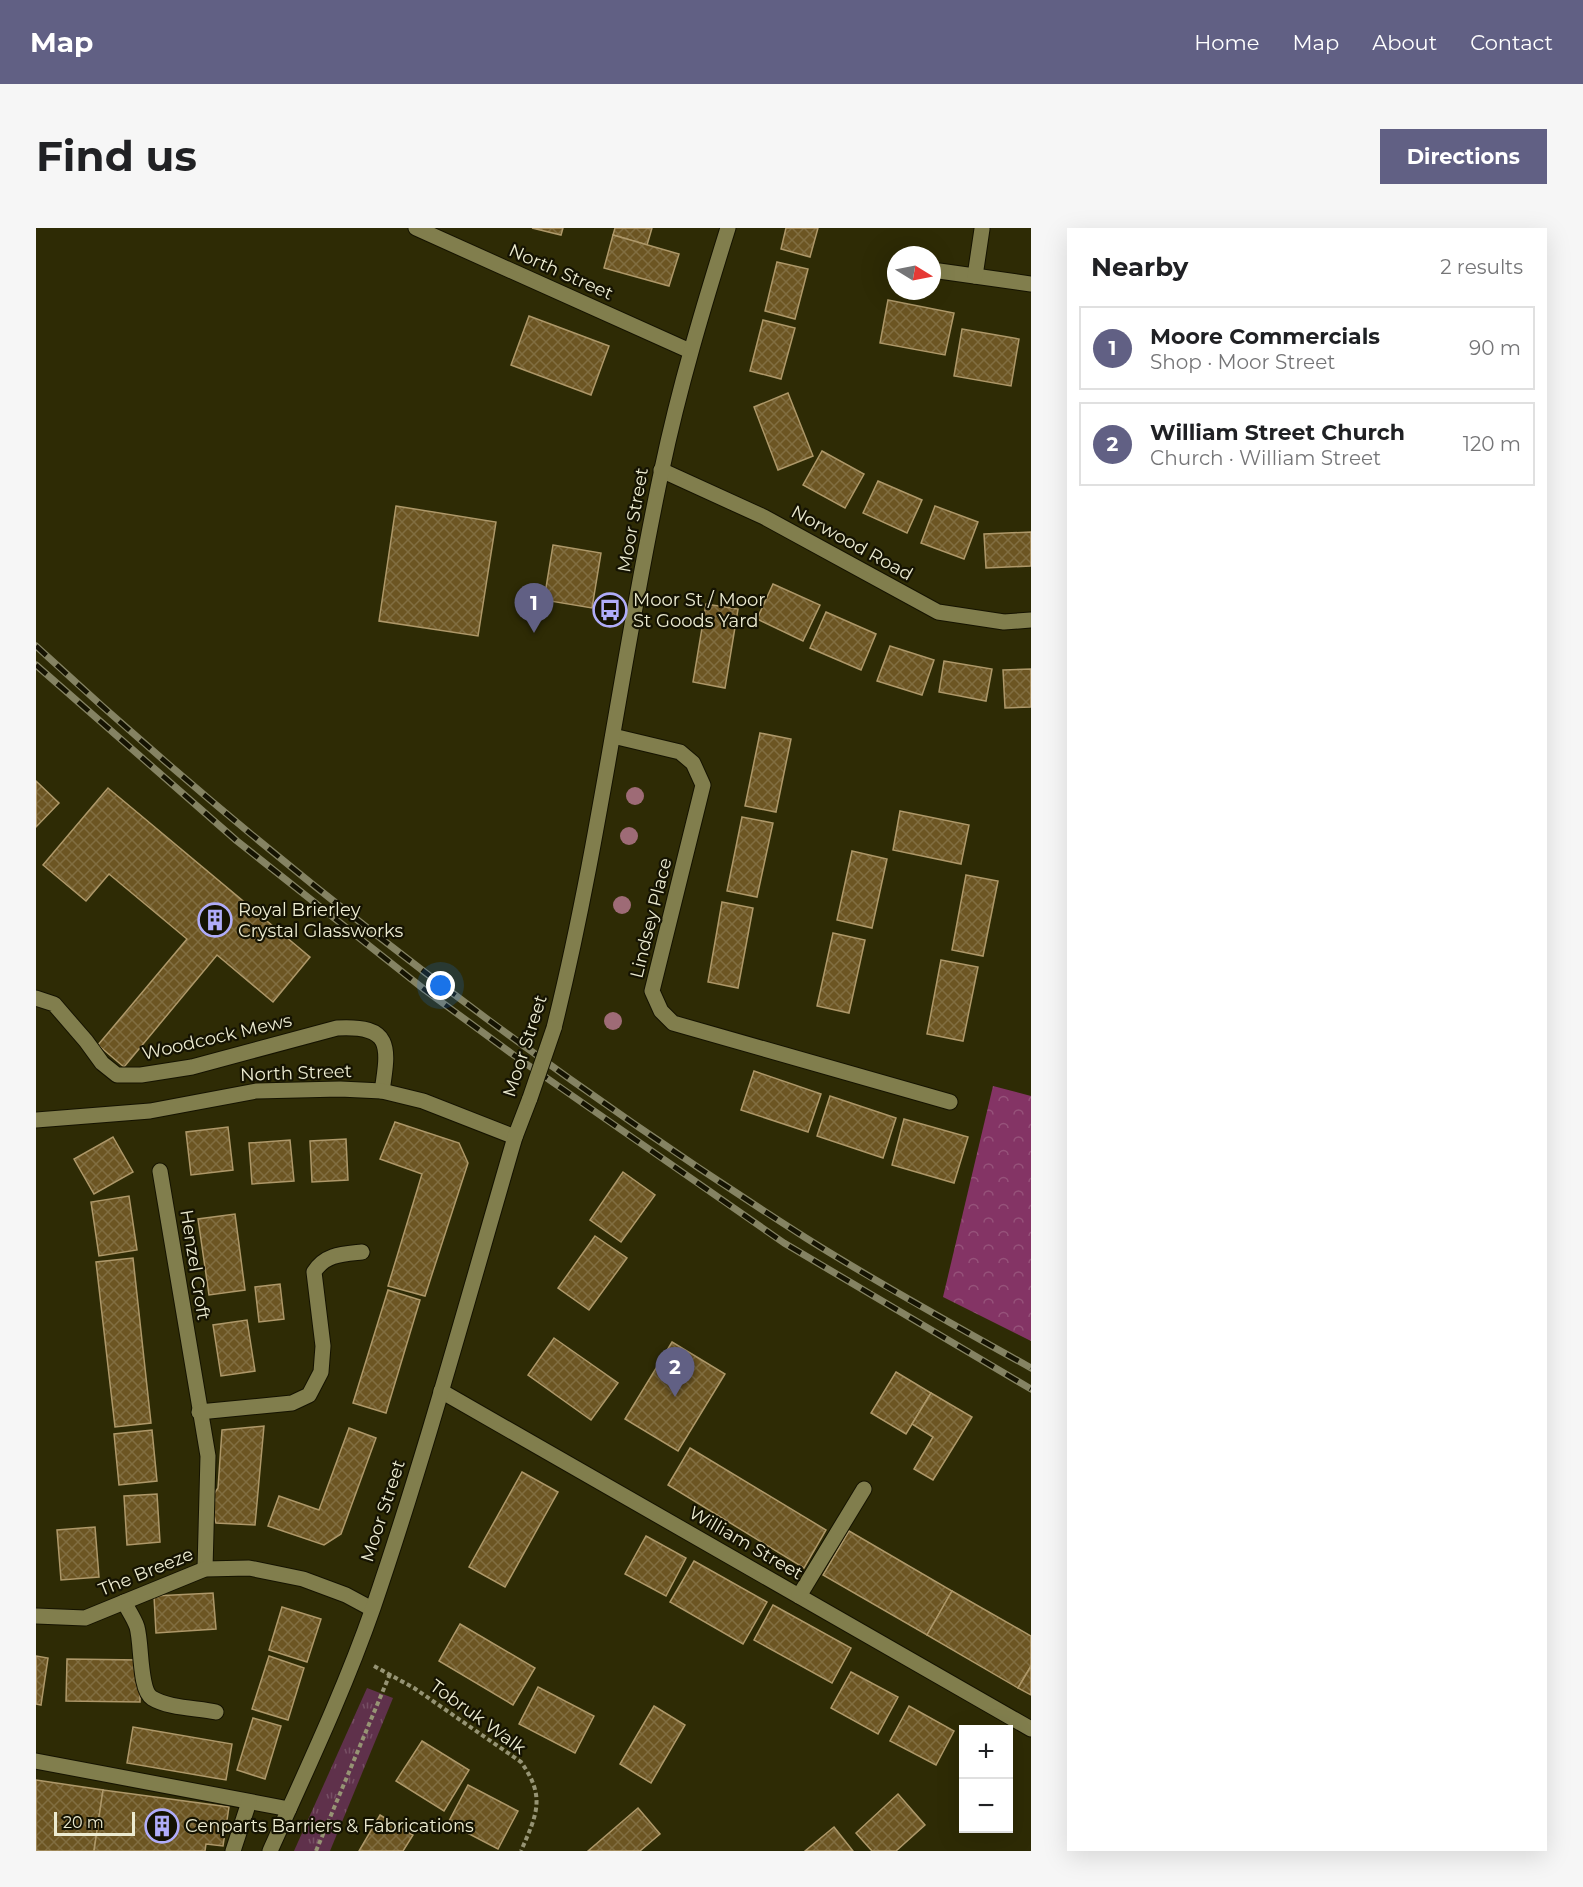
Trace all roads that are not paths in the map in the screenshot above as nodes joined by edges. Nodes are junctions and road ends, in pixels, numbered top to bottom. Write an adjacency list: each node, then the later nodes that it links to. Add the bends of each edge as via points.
1 (416, 228): 7 (street, North Street)
2 (728, 228): 7 (street, Moor Street)
3 (982, 229): 5 (street)
4 (941, 271): 5 (street)
5 (975, 276): 6 (street)
6 (1031, 284)
7 (690, 351): 8 (street, Moor Street)
8 (662, 470): 9 (street, Norwood Road, via 764,517 938,612 1004,622); 10 (street, Moor Street)
9 (1031, 620)
10 (613, 736): 13 (street, Lindsey Place, via 680,752 693,763 703,785 652,991 661,1011 674,1023); 15 (street, Moor Street, bridge, via 574,950 554,1028)
11 (36, 998): 12 (street, Woodcock Mews, via 54,1005 102,1063 117,1075 192,1067 337,1028 360,1027 376,1033 384,1043 387,1056)
12 (382, 1091): 14 (street, North Street, via 256,1091 150,1111); 15 (street, North Street, via 423,1101)
13 (950, 1102)
14 (36, 1120)
15 (515, 1137): 18 (street, Moor Street)
16 (160, 1171): 19 (street, Henzel Croft)
17 (362, 1252): 19 (street, via 334,1256 320,1263 314,1272 323,1346 321,1372 309,1395 292,1403)
18 (441, 1391): 22 (street, William Street); 24 (street, Moor Street)
19 (200, 1412): 21 (street, Henzel Croft, via 208,1456)
20 (864, 1489): 22 (street)
21 (204, 1569): 23 (street, The Breeze); 24 (street, The Breeze, via 249,1568 303,1579)
22 (799, 1596): 27 (street, William Street)
23 (124, 1602): 25 (street, The Breeze, via 84,1618); 26 (street, via 136,1624 142,1648 144,1690 159,1701)
24 (372, 1609): 30 (street, Moor Street)
25 (36, 1617)
26 (216, 1712)
27 (1031, 1729)
28 (36, 1761): 29 (street)
29 (249, 1802): 30 (street); 31 (street)
30 (289, 1809): 32 (street, Moor Street)
31 (233, 1851)
32 (270, 1851)

